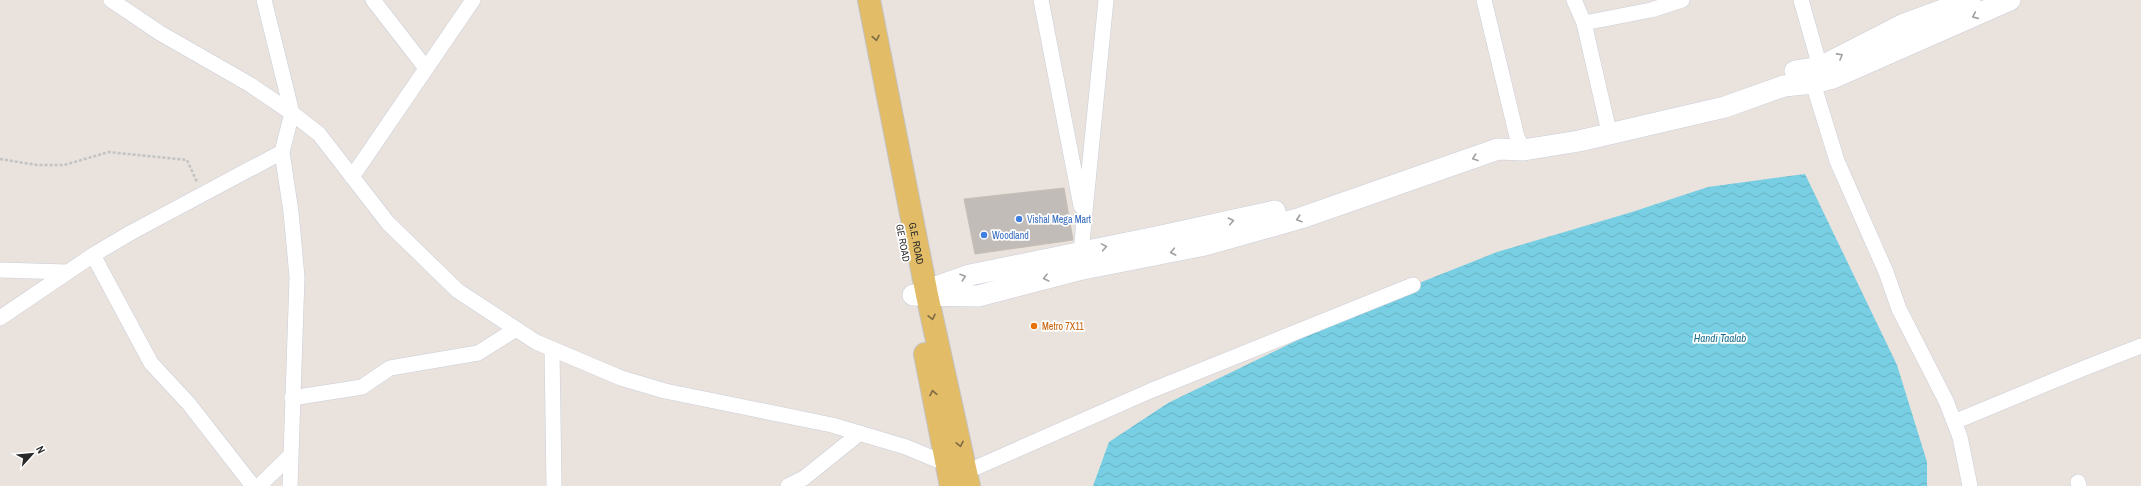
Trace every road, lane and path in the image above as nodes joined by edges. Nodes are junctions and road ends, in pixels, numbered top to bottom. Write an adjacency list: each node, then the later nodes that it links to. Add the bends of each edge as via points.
1 (111, 0): 18 (street, via 160,33 249,84)
2 (264, 0): 18 (street)
3 (373, 0): 16 (street)
4 (473, 0): 16 (street)
5 (854, 0): 31 (main road, GE ROAD)
6 (869, 0): 31 (main road, G.E. ROAD, one-way to 31)
7 (1041, 0): 25 (street)
8 (1106, 0): 25 (street)
9 (1484, 0): 20 (street)
10 (1574, 0): 15 (street)
11 (1682, 0): 15 (street, via 1651,10)
12 (1801, 0): 17 (street)
13 (1970, 0): 17 (street, one-way to 13, via 1904,24)
14 (2010, 0): 17 (street, one-way to 17, via 1833,78)
15 (1584, 23): 19 (street)
16 (425, 67): 23 (street)
17 (1816, 75): 19 (street, via 1781,73 1709,98); 20 (street, via 1725,107 1579,141); 37 (street, via 1838,161 1886,272 1899,309)
18 (292, 113): 21 (street); 23 (street, via 319,134)
19 (1607, 123): 20 (street)
20 (1521, 144): 27 (street, via 1490,138 1347,190)
21 (282, 152): 24 (street); 36 (street, via 297,277)
22 (0, 159): 24 (path, via 38,165 64,165 108,152 187,160)
23 (352, 177): 33 (street, via 388,224 458,291)
24 (204, 194): 26 (street)
25 (1084, 223): 27 (street)
26 (93, 254): 29 (street); 41 (street, via 151,363 188,404)
27 (1080, 261): 31 (street, via 970,275)
28 (0, 270): 29 (street)
29 (67, 272): 32 (street)
30 (1413, 285): 40 (street, via 1150,391)
31 (922, 293): 40 (main road, GE ROAD)
32 (0, 318)
33 (516, 329): 35 (street); 36 (street, via 478,353 390,368 362,386)
34 (2141, 346): 37 (street)
35 (552, 349): 38 (street, via 621,378 665,391); 44 (street)
36 (292, 398): 39 (street)
37 (1954, 422): 46 (street, via 1960,437)
38 (860, 433): 40 (street, via 906,447); 45 (street, via 804,478)
39 (291, 455): 42 (street); 43 (street)
40 (958, 477)
41 (253, 486)
42 (259, 486)
43 (290, 486)
44 (554, 486)
45 (788, 486)
46 (1970, 486)

